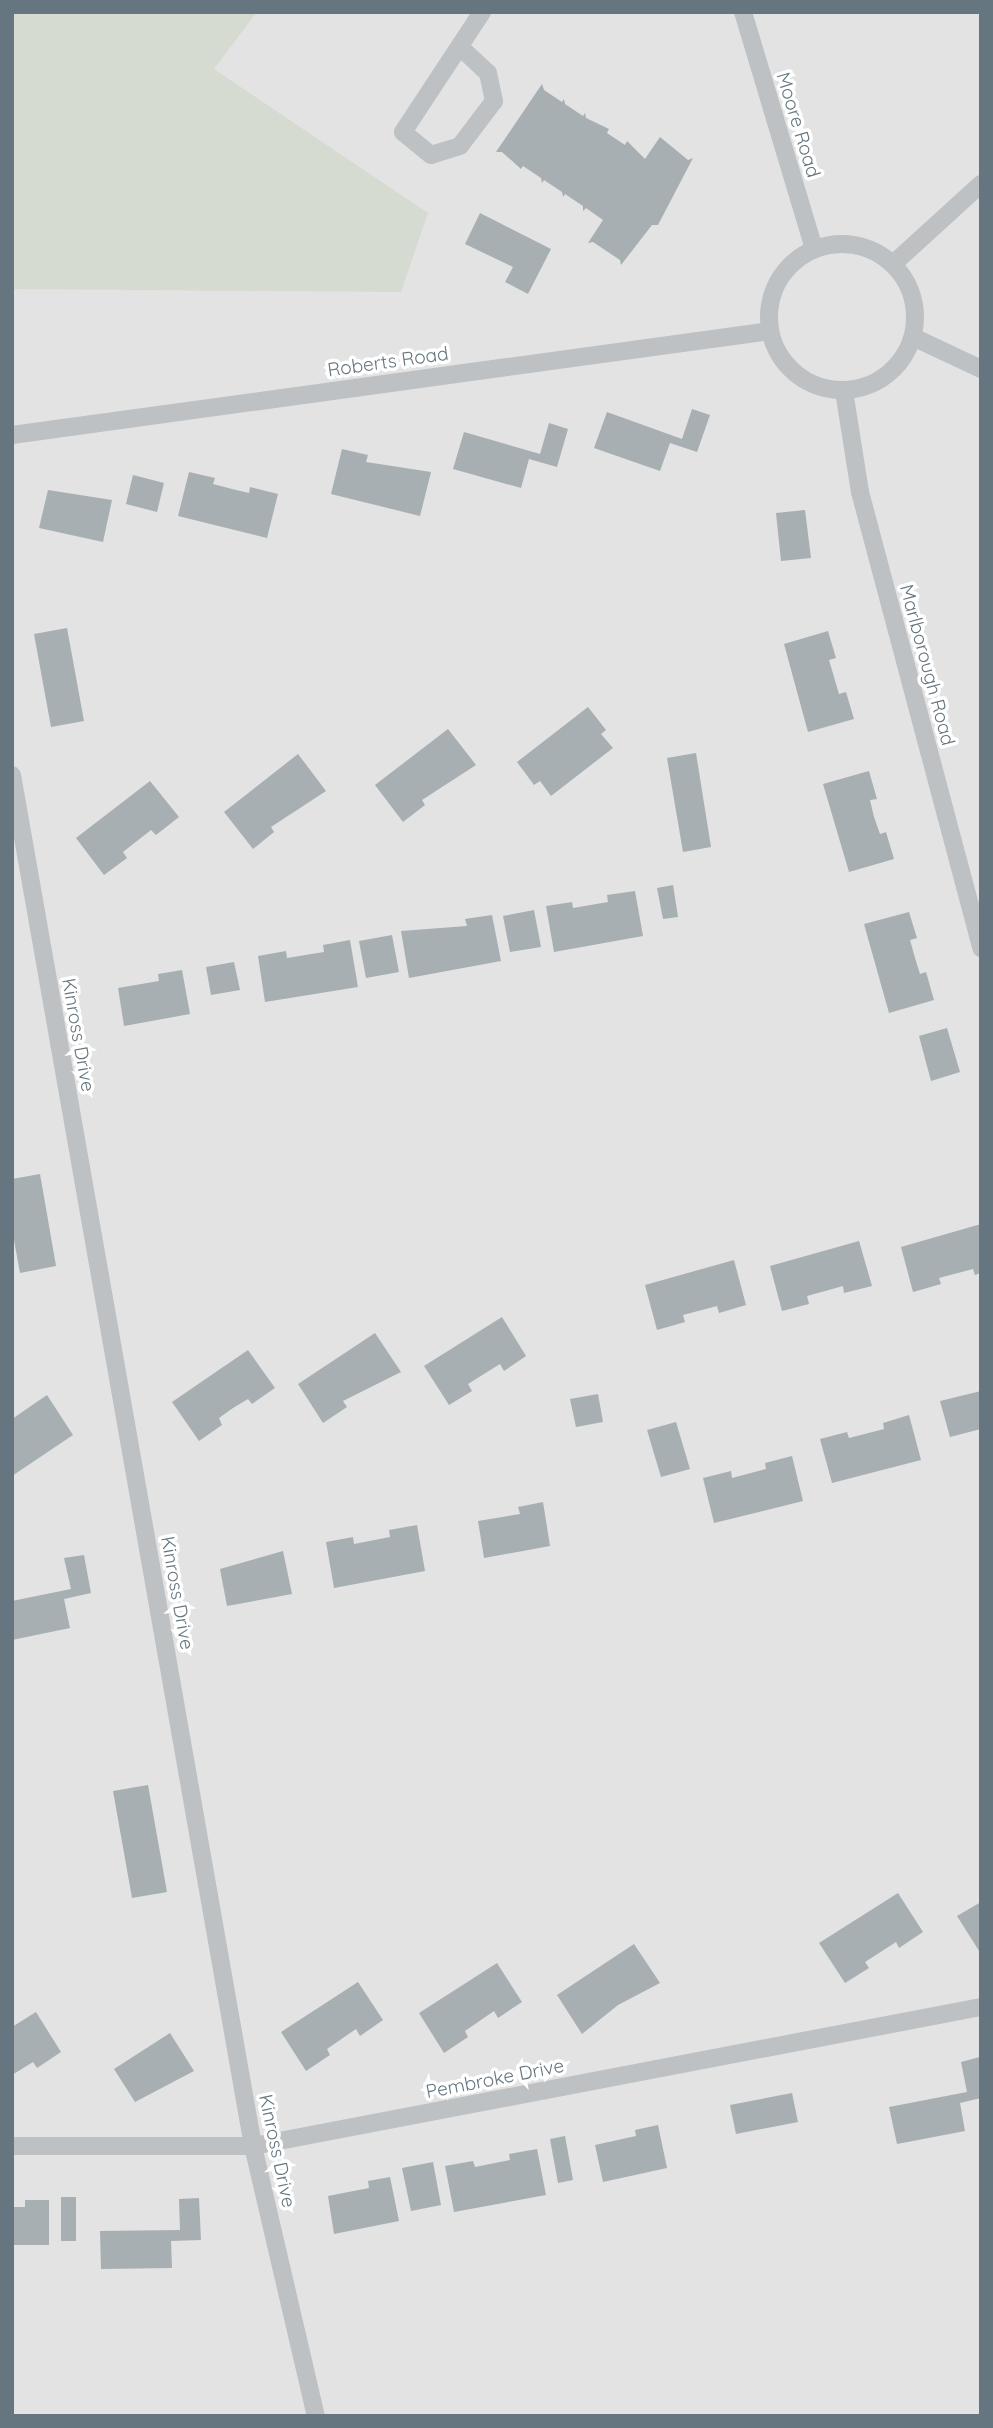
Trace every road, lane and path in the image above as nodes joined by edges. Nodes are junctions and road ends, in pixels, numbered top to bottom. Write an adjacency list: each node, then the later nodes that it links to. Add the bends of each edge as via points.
1 (482, 12): 3 (lane)
2 (743, 12): 5 (lane, Moore Road)
3 (460, 47): 3 (lane, via 403,132 431,155 460,146 494,101 488,73)
4 (981, 184): 6 (lane)
5 (814, 250): 6 (lane, via 856,245); 7 (lane, via 793,263 778,282 770,306)
6 (893, 264): 8 (lane, via 913,298)
7 (770, 331): 10 (lane, via 789,368 824,388); 11 (lane, Roberts Road)
8 (913, 337): 9 (lane); 10 (lane, via 904,358 888,375)
9 (981, 369)
10 (844, 391): 13 (lane, Marlborough Road, via 860,492)
11 (12, 435)
12 (12, 775): 16 (lane, Kinross Drive)
13 (981, 948)
14 (981, 2007): 16 (lane, Pembroke Drive)
15 (12, 2146): 16 (lane, Pembroke Drive)
16 (253, 2146): 17 (lane, Kinross Drive)
17 (316, 2416)

